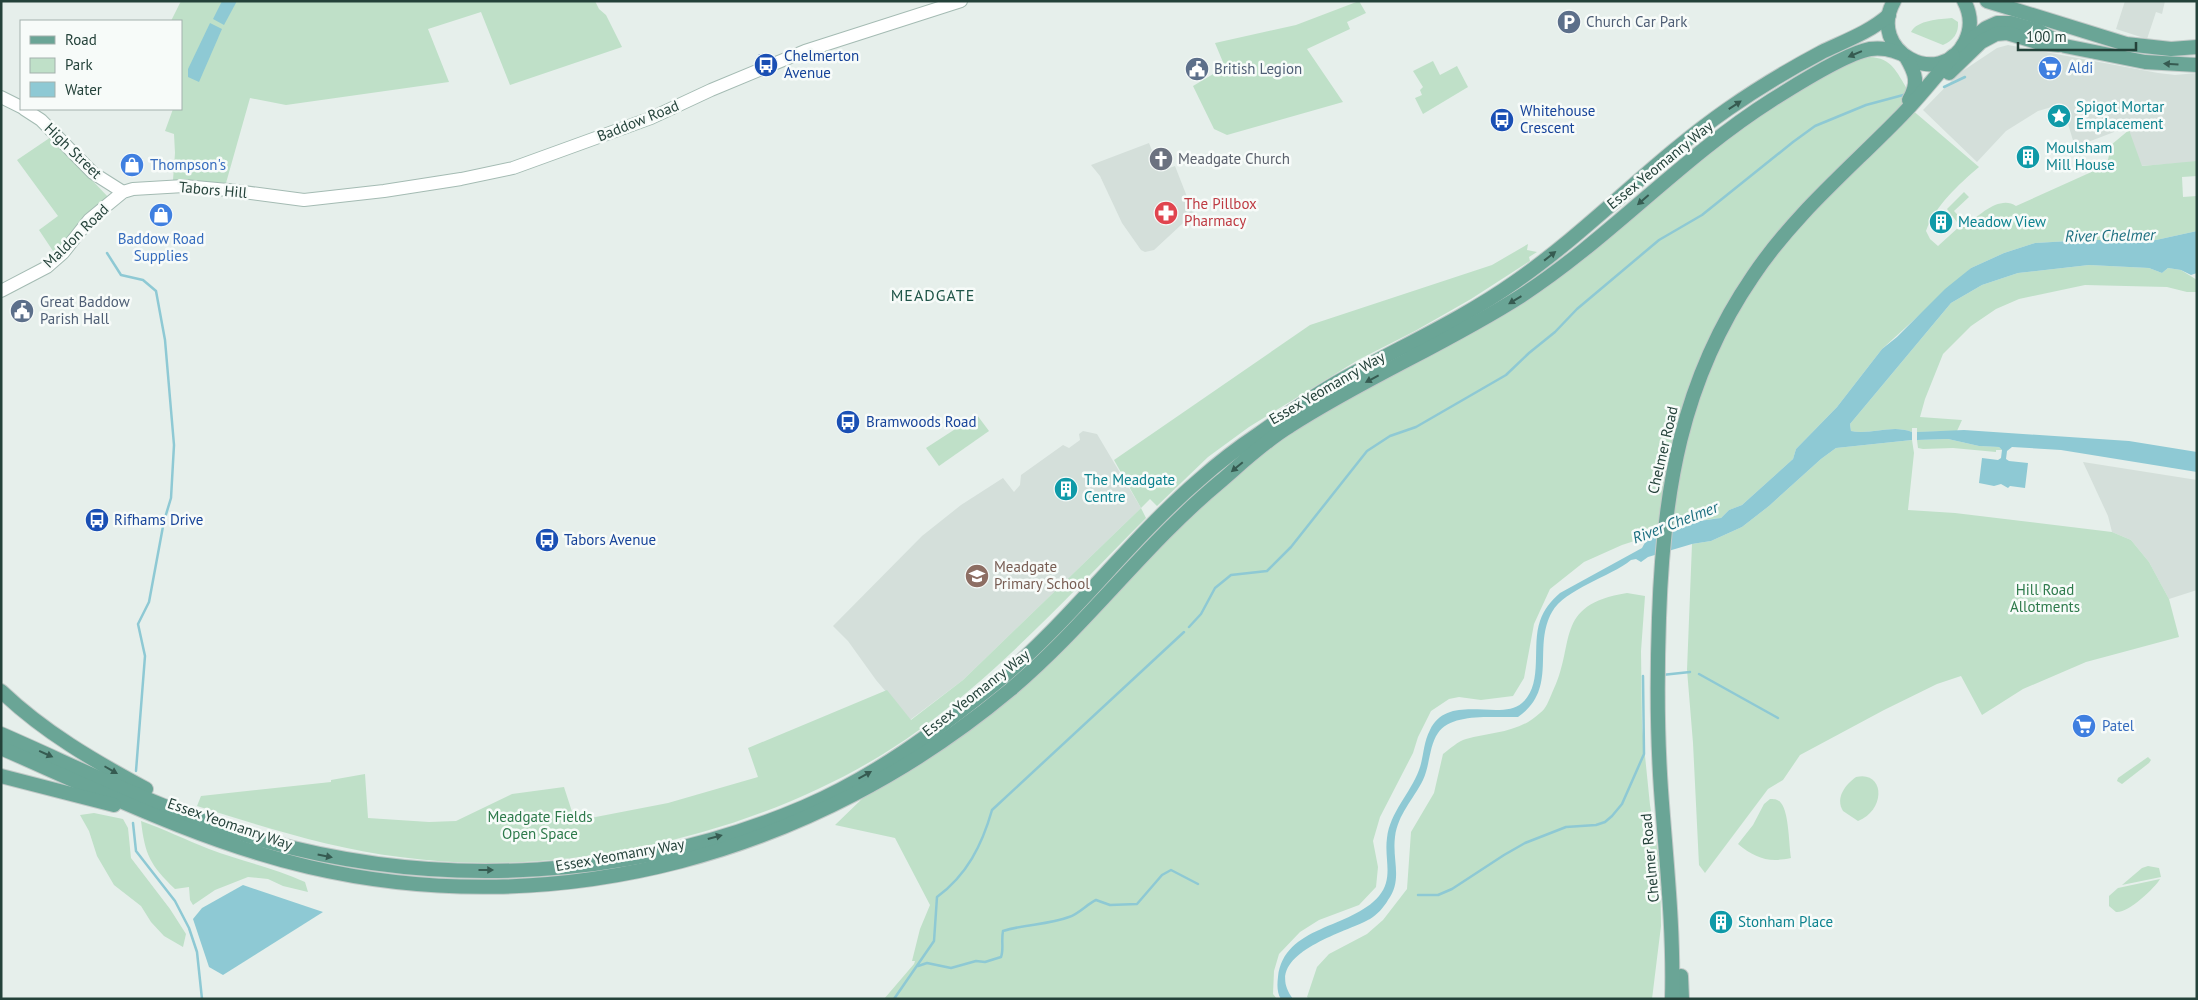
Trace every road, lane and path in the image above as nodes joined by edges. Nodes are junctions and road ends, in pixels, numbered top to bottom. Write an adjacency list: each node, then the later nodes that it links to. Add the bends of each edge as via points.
1 (961, 1): 15 (street, Baddow Road, via 805,51 651,118 513,168 423,185)
2 (1964, 1): 7 (main road, via 1970,26)
3 (1988, 1): 6 (main road, via 2126,44 2171,49)
4 (1892, 6): 8 (main road, Chelmer Road, via 1890,36); 22 (main road, Essex Yeomanry Way, one-way to 4, via 359,862 443,870 545,870 656,854 728,834 806,806 868,773 945,724 1003,677 1164,513 1242,446 1339,381 1436,331 1513,284 1728,109 1775,79 1861,33)
5 (2065, 46): 7 (main road, via 2039,31 2011,23 1997,23); 9 (main road, one-way to 5, via 2146,62); 13 (main road, via 2040,43 2007,33 1996,34 1981,42)
6 (2197, 47)
7 (1958, 51): 8 (main road, Essex Yeomanry Way, via 1935,64 1915,62); 13 (main road, Chelmer Road)
8 (1904, 56): 13 (main road, Chelmer Road, via 1916,78 1915,89); 21 (main road, Essex Yeomanry Way, one-way to 21, via 1881,48 1860,51 1772,100 1694,155 1560,269 1520,297 1285,428 1204,494 1010,690 952,735 896,772 791,824 724,850 661,867 543,885 467,886 410,884 316,868 246,849)
9 (2197, 65)
10 (1, 97): 11 (street, High Street)
11 (20, 106)
12 (26, 110): 14 (street, High Street, via 41,120 93,173)
13 (1899, 118): 23 (main road, Chelmer Road, via 1798,218 1753,276 1726,321 1698,380 1684,422 1667,499 1660,575 1657,712)
14 (123, 192): 15 (street, Tabors Hill, via 184,186); 16 (street, Maldon Road, via 88,220 47,267)
15 (304, 200)
16 (1, 291)
17 (1, 691): 22 (main road, one-way to 22, via 47,730 112,771)
18 (1, 734): 22 (main road, Essex Yeomanry Way, one-way to 22, via 174,809)
19 (1, 748): 21 (main road, Essex Yeomanry Way)
20 (1, 776): 21 (main road)
21 (179, 825)
22 (260, 840)
23 (1672, 921): 24 (main road, Chelmer Road); 25 (main road, Chelmer Road)
24 (1682, 995)
25 (1672, 999)

